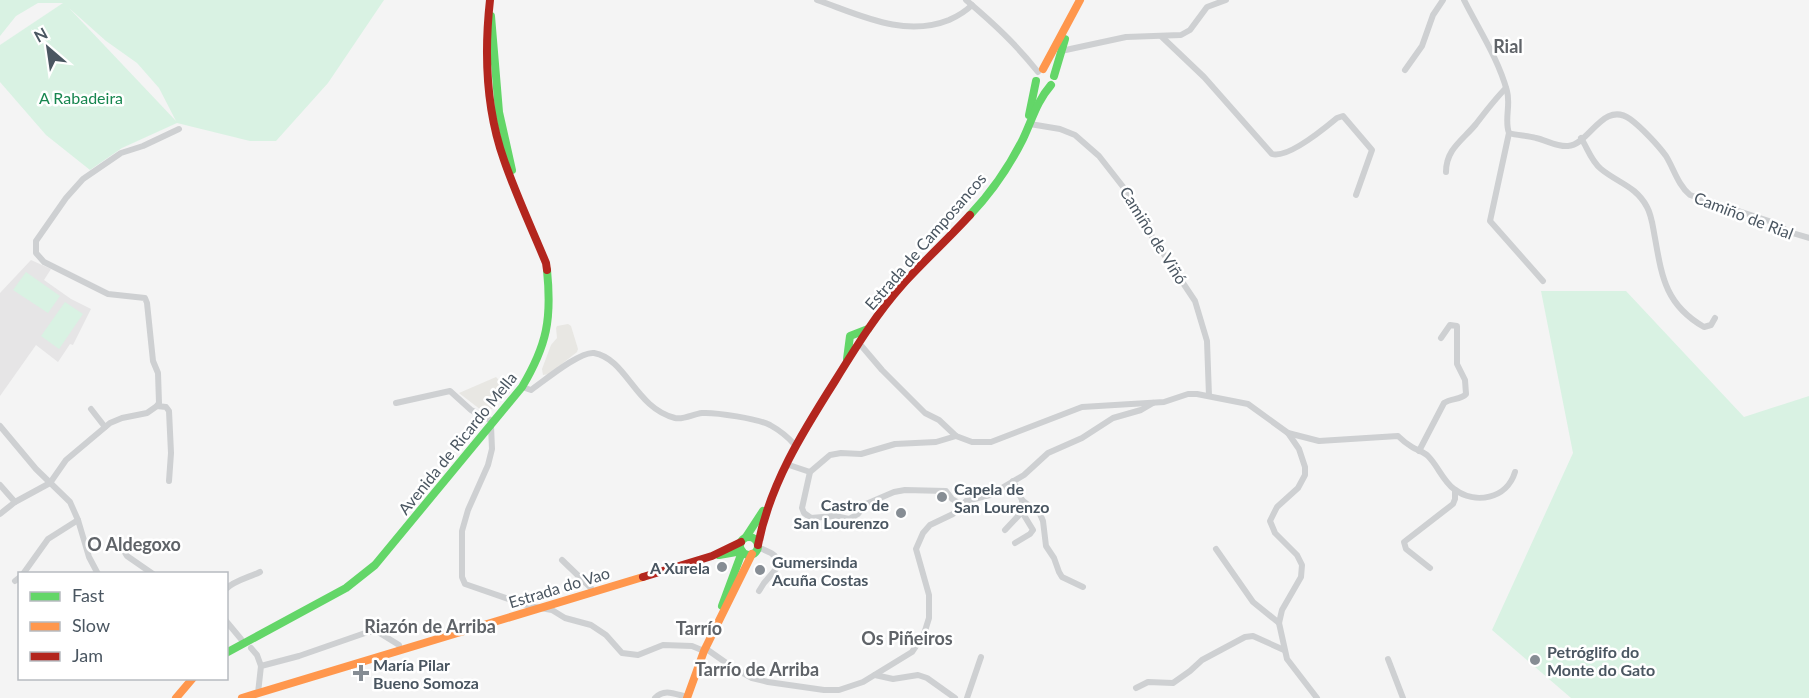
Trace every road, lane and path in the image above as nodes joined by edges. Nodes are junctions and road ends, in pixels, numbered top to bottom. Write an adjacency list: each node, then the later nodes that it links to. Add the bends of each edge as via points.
1 (818, 0): 8 (street, via 886,24 914,28 946,21)
2 (966, 0): 8 (street)
3 (1080, 0): 9 (main road, Estrada de Camposancos)
4 (1226, 0): 10 (street, via 1208,7 1185,33)
5 (1443, 0): 13 (street, via 1418,53)
6 (1464, 0): 16 (street, via 1491,49)
7 (490, 2): 12 (main road, Avenida de Ricardo Mella); 17 (main road, Avenida de Ricardo Mella, via 486,18)
8 (972, 5): 14 (street, via 1015,44)
9 (1075, 11): 11 (main road, Estrada de Camposancos); 14 (main road, Estrada de Camposancos)
10 (1162, 37): 11 (street, via 1126,38); 25 (street, via 1189,61 1272,154 1307,142 1343,116 1372,150)
11 (1064, 51): 15 (main road, Estrada de Camposancos)
12 (493, 55): 17 (main road); 22 (main road, Avenida de Ricardo Mella)
13 (1405, 70)
14 (1039, 74): 15 (main road, via 1051,71); 15 (main road, via 1042,88); 23 (main road, Estrada de Camposancos)
15 (1053, 81): 18 (main road, Estrada de Camposancos)
16 (1506, 88): 20 (street); 24 (street, via 1457,142)
17 (489, 95): 22 (main road, Avenida de Ricardo Mella)
18 (1030, 124): 23 (main road, Estrada de Camposancos); 32 (street, Camiño de Viñó, via 1075,135 1099,156 1124,188 1195,301 1207,341)
19 (179, 129): 35 (street, via 121,153 83,179 54,215 35,248 44,262 108,294 145,298 158,373)
20 (1509, 133): 21 (street, Camiño de Rial, via 1567,146); 27 (street, via 1490,221)
21 (1581, 138): 26 (street, Camiño de Rial, via 1610,116 1623,115 1661,151 1690,195); 28 (street, via 1601,170 1642,198 1651,219 1662,276 1682,311 1704,327)
22 (500, 139): 31 (main road, Avenida de Ricardo Mella, via 546,263 550,298 543,347)
23 (1016, 151): 30 (main road, Estrada de Camposancos, via 986,198)
24 (1446, 172)
25 (1356, 195)
26 (1809, 238)
27 (1543, 281)
28 (1715, 318)
29 (1441, 338): 43 (street, via 1450,325 1457,326 1457,364 1466,393 1444,403)
30 (854, 340): 41 (street, via 925,413); 42 (main road, via 847,362)
31 (522, 387): 37 (main road, Avenida de Ricardo Mella); 42 (street, via 531,390 581,356 593,353 615,363 644,401 669,415 681,418 713,413 763,422)
32 (1209, 396): 33 (street, via 1188,394); 40 (street, via 1248,404)
33 (1154, 402): 41 (street, via 1074,409 982,443); 48 (street, via 1105,421 1082,438 1048,453)
34 (396, 403): 37 (street, via 450,391)
35 (157, 406): 39 (street); 47 (street, via 169,411)
36 (91, 409): 39 (street)
37 (493, 424): 78 (main road, Avenida de Ricardo Mella, via 375,565 346,588); 79 (street, via 488,465 462,531 462,576 467,585)
38 (0, 426): 49 (street)
39 (105, 427): 49 (street, via 66,460)
40 (1288, 433): 43 (street, via 1319,441 1393,435); 81 (street, via 1304,458 1305,475 1270,521 1275,533 1300,561 1302,571)
41 (956, 436): 45 (street, via 936,442 895,444 861,454 830,455)
42 (795, 445): 44 (main road)
43 (1419, 451): 51 (street, via 1429,457)
44 (786, 464): 45 (street); 55 (main road)
45 (810, 472): 54 (street, via 802,508 811,518 849,519 866,504 905,490 946,491)
46 (1515, 472): 51 (street, via 1506,487 1489,499)
47 (169, 481)
48 (1013, 481): 52 (street); 54 (street, via 990,495)
49 (50, 483): 53 (street); 58 (street, via 70,502)
50 (0, 485): 53 (street)
51 (1455, 490): 69 (street, via 1452,504 1404,542 1406,549)
52 (1022, 500): 56 (street); 75 (street, via 1044,521 1046,546 1062,577)
53 (15, 502): 57 (street)
54 (961, 504): 94 (street, via 953,514 930,525 917,542 930,609 920,643 902,660)
55 (766, 507): 61 (main road); 62 (main road)
56 (1022, 512): 59 (street); 60 (street, via 1032,532)
57 (0, 514)
58 (78, 520): 70 (street, via 48,539); 71 (street)
59 (1005, 530)
60 (1015, 543)
61 (743, 545): 62 (main road); 62 (main road, via 753,537); 65 (main road, Estrada do Vao); 66 (main road, Estrada do Vao); 68 (main road)
62 (756, 549): 76 (street, via 771,553 776,563 776,569); 82 (main road)
63 (1216, 549): 81 (street, via 1253,602)
64 (124, 551): 72 (street)
65 (730, 554): 66 (main road, Estrada do Vao); 68 (main road)
66 (712, 556): 77 (main road, Estrada do Vao)
67 (562, 560): 77 (street)
68 (736, 566): 82 (main road)
69 (1430, 568)
70 (24, 572)
71 (97, 572)
72 (152, 572)
73 (260, 572): 74 (street)
74 (228, 587)
75 (1083, 587)
76 (759, 591)
77 (592, 592): 79 (main road, Estrada do Vao)
78 (311, 606): 83 (main road, Avenida de Ricardo Mella); 84 (main road, Avenida de Ricardo Mella)
79 (538, 609): 88 (main road, Estrada do Vao); 89 (street, via 552,610 591,625 621,653 638,655 663,645)
80 (228, 623): 84 (street)
81 (1279, 623): 90 (street)
82 (716, 626): 89 (main road)
83 (276, 627): 84 (main road); 86 (main road, Avenida de Ricardo Mella)
84 (240, 640): 87 (main road)
85 (251, 648): 93 (street)
86 (228, 649)
87 (228, 649)
88 (400, 650): 93 (street, via 399,645 378,632 368,632); 99 (main road, Estrada do Vao)
89 (705, 650): 97 (street, via 752,678); 103 (main road)
90 (1284, 650): 98 (street, via 1253,636 1245,637 1202,660 1173,683 1148,682); 107 (street, via 1293,669)
91 (981, 657): 106 (street)
92 (1388, 659): 108 (street)
93 (261, 666): 99 (street)
94 (874, 675): 97 (street, via 839,690); 105 (street, via 892,679 918,675)
95 (186, 680): 100 (main road)
96 (191, 680): 100 (main road)
97 (808, 688): 104 (street)
98 (1136, 688)
99 (258, 693): 101 (main road, Estrada do Vao)
100 (173, 698)
101 (242, 698)
102 (655, 698): 103 (street, via 665,692)
103 (687, 698)
104 (808, 698)
105 (955, 698)
106 (967, 698)
107 (1317, 698)
108 (1403, 698)

